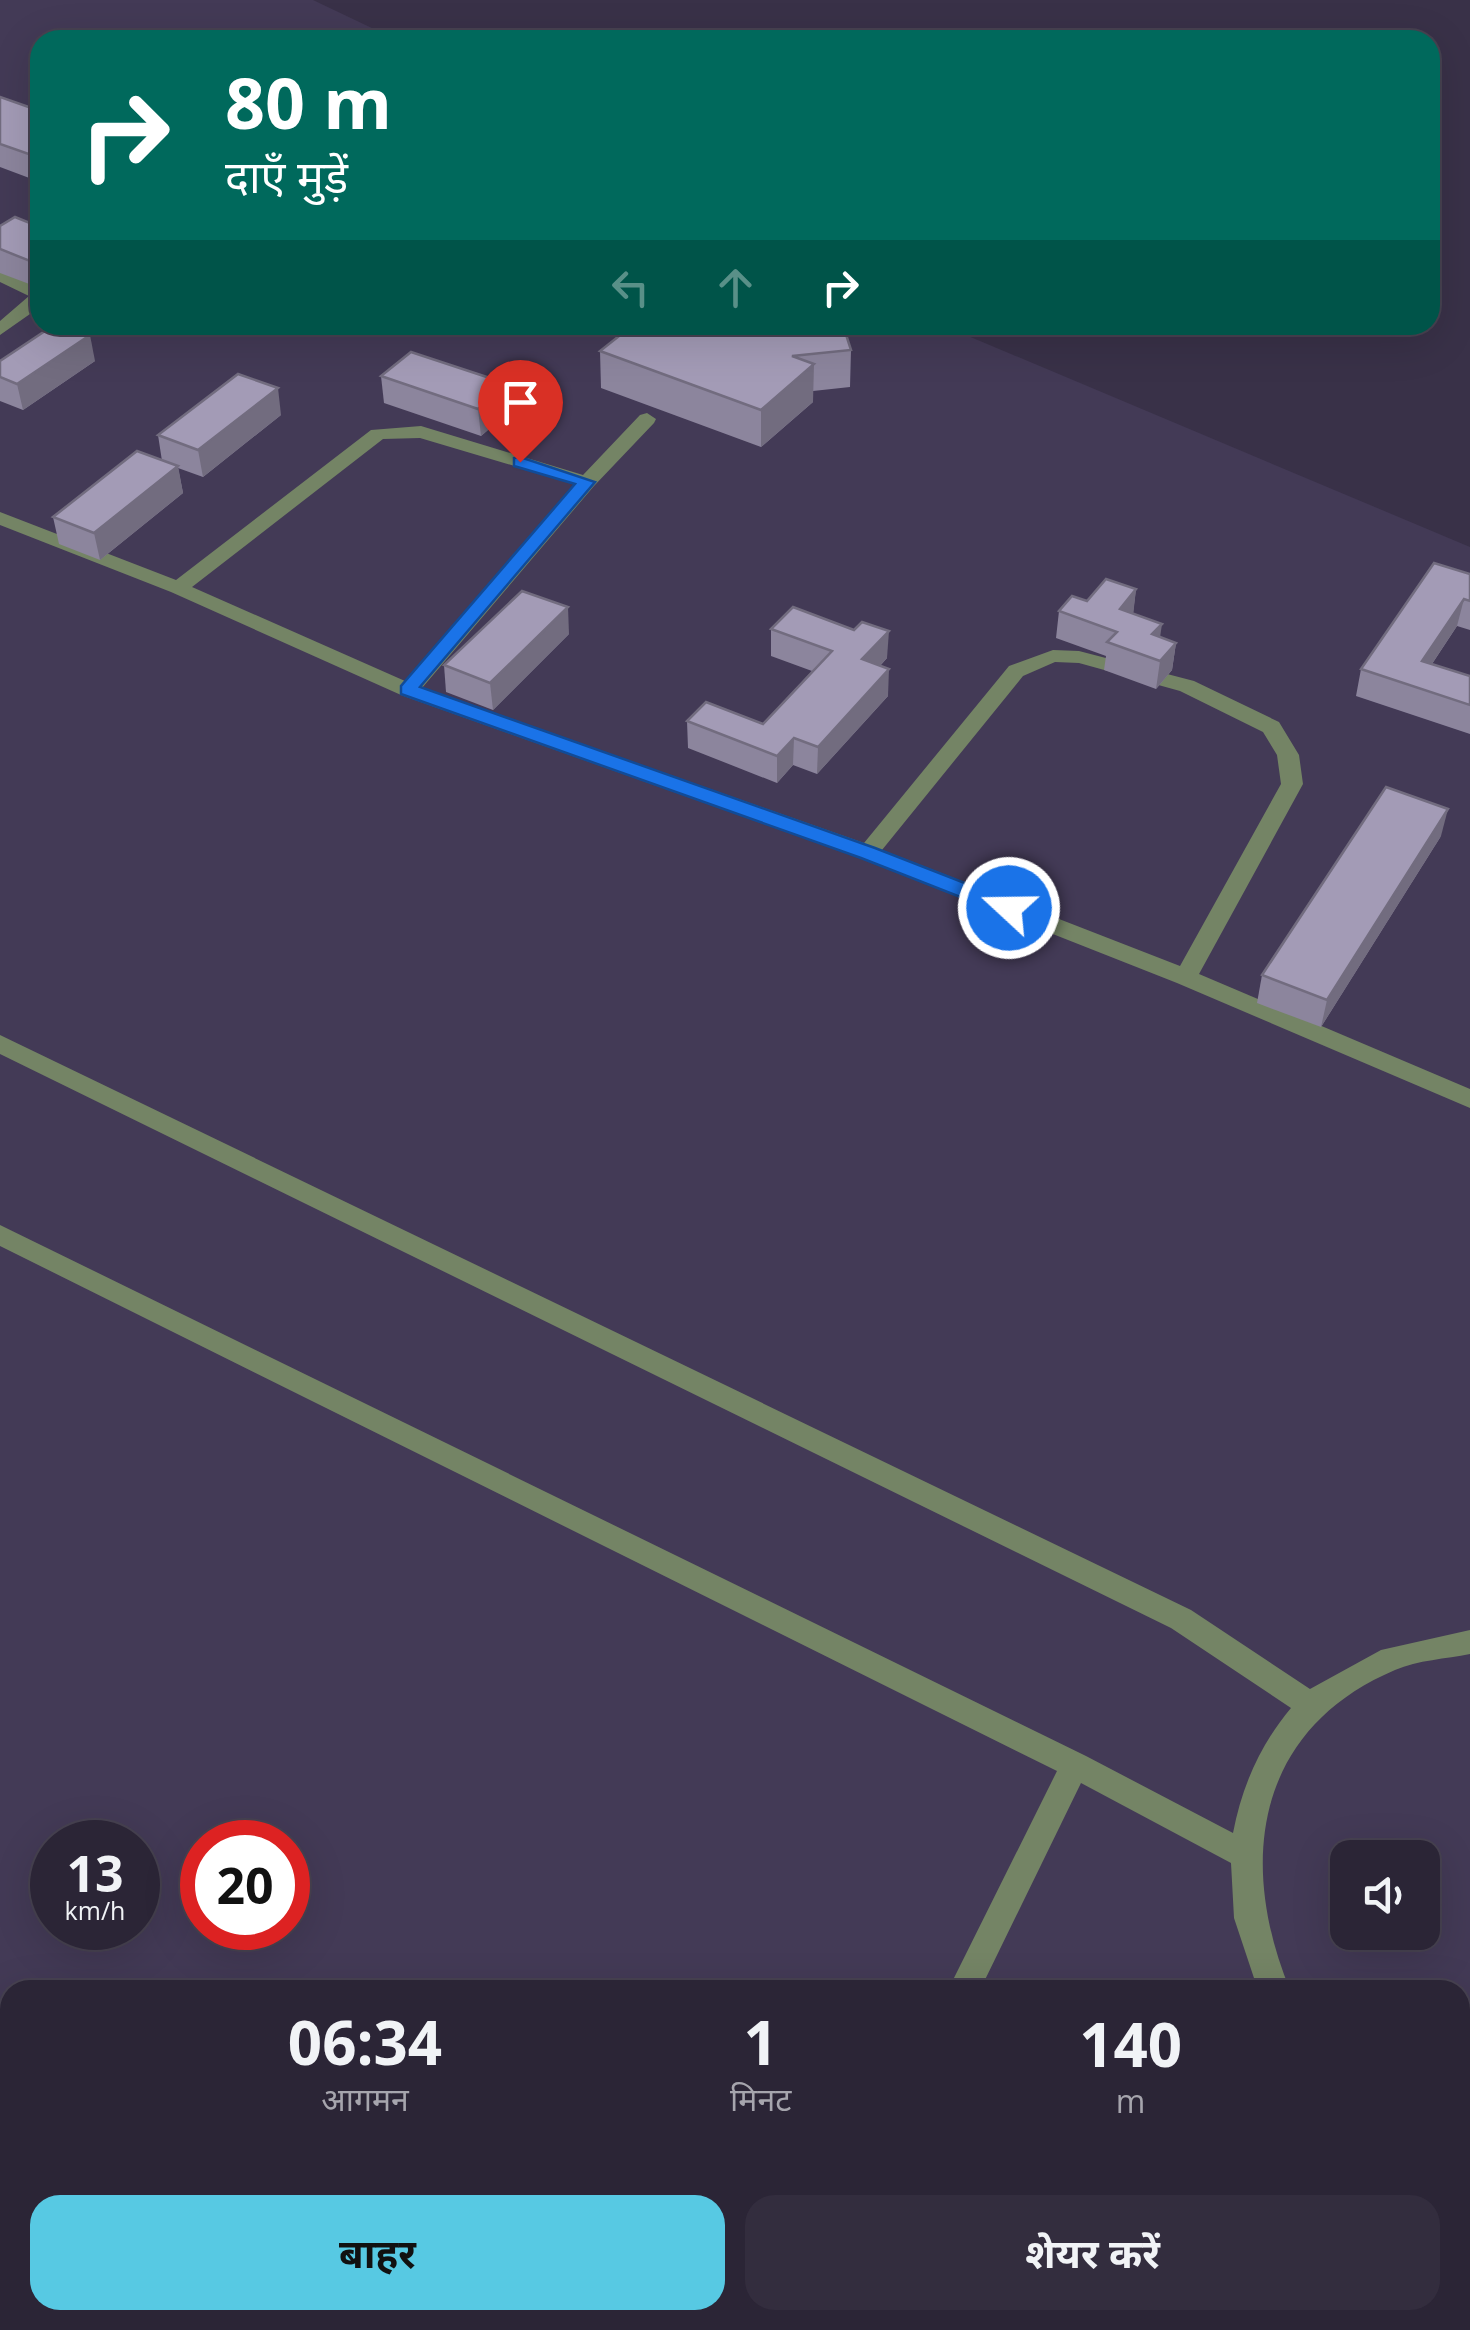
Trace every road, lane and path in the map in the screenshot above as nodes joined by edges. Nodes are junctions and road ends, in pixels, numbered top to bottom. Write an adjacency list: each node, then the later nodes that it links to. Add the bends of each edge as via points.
1 (0, 275): 2 (street)
2 (30, 290)
3 (30, 305): 4 (street)
4 (0, 330)
5 (647, 419): 6 (street)
6 (586, 482): 8 (street, via 421,432 378,434); 9 (street)
7 (0, 518): 8 (street)
8 (178, 588): 9 (street)
9 (408, 690): 10 (street)
10 (868, 853): 11 (street); 11 (street, via 1016,671 1053,656 1079,657 1187,686 1271,727 1288,755 1292,784)
11 (1185, 976): 13 (street)
12 (0, 1044): 16 (street, via 1181,1619)
13 (1470, 1100)
14 (0, 1235): 17 (street)
15 (1470, 1642): 16 (street, via 1384,1660)
16 (1311, 1706): 18 (street, via 1263,1772)
17 (1075, 1765): 18 (street); 19 (street)
18 (1243, 1854): 20 (street, via 1249,1919)
19 (969, 1980)
20 (1270, 1980)

